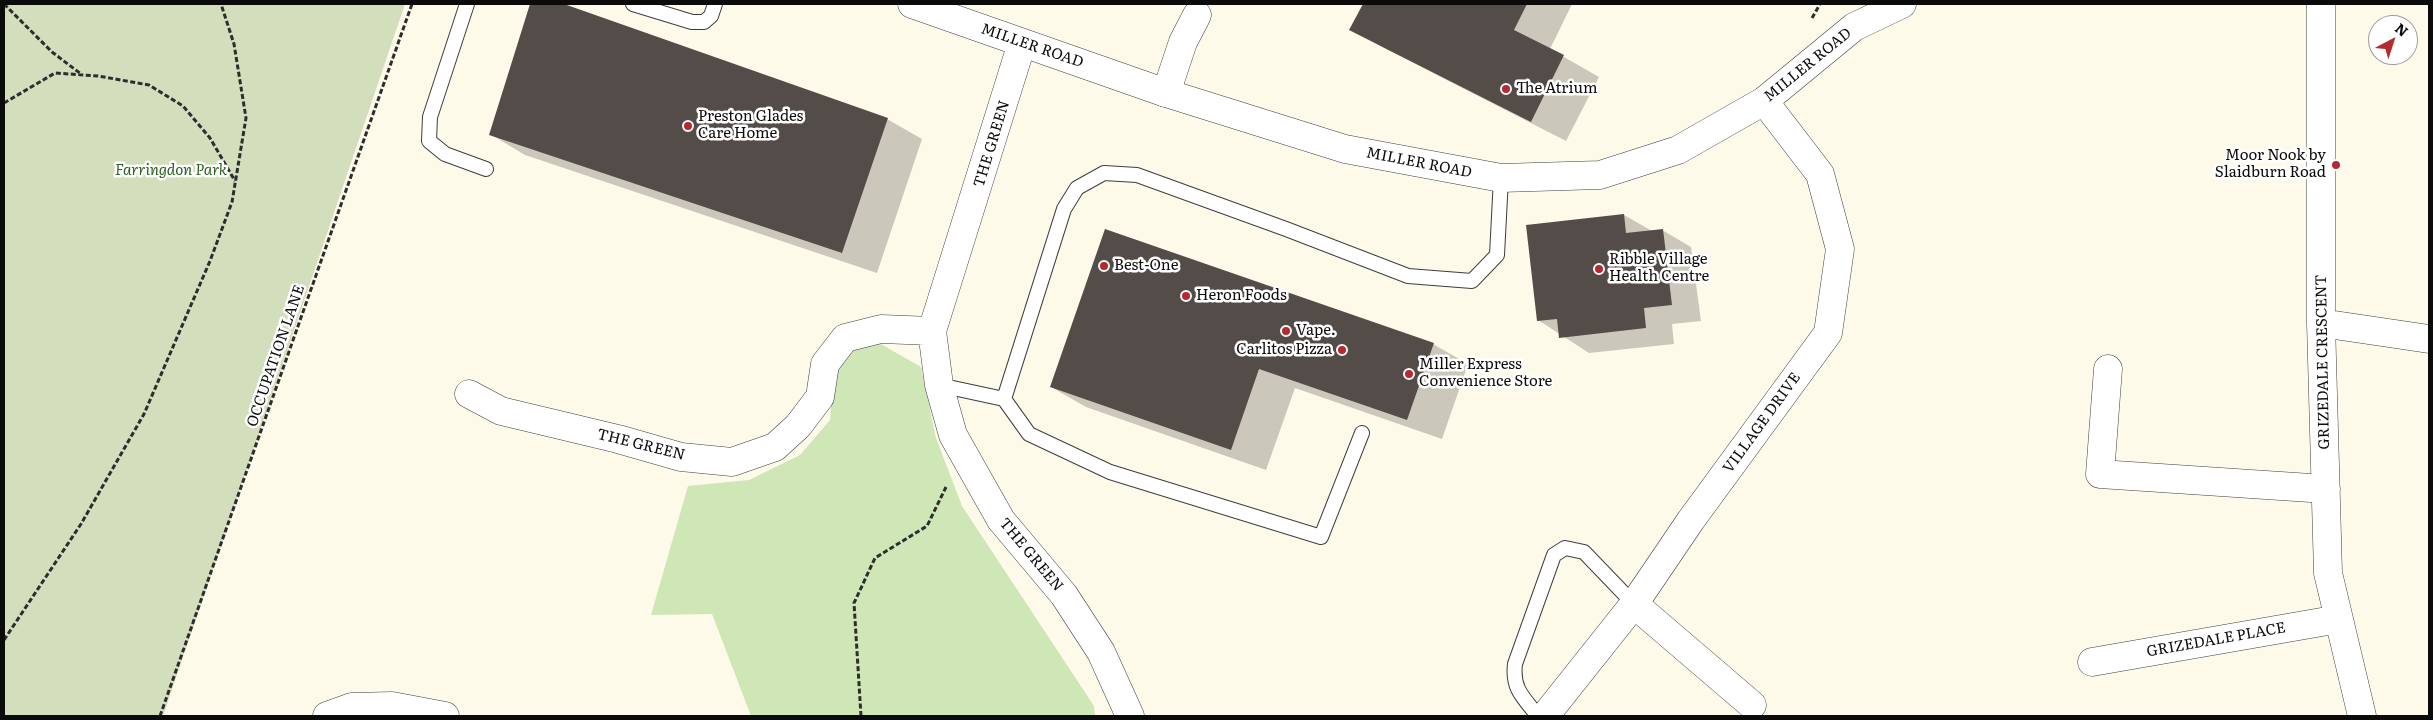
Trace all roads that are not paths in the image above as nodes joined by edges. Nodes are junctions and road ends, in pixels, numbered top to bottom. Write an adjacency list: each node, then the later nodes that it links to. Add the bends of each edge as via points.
1 (467, 4): 11 (lane, via 430,118 429,142 445,154)
2 (633, 4): 3 (lane, via 692,22 704,22 711,16)
3 (715, 4)
4 (912, 4): 8 (street, MILLER ROAD)
5 (1902, 4): 10 (street, MILLER ROAD, via 1854,27)
6 (2321, 4): 13 (street, GRIZEDALE CRESCENT)
7 (1197, 7): 9 (street)
8 (1022, 43): 9 (street, MILLER ROAD); 14 (street, THE GREEN)
9 (1166, 92): 12 (street, MILLER ROAD, via 1345,149)
10 (1764, 101): 12 (street, MILLER ROAD, via 1678,150 1600,175); 22 (street, VILLAGE DRIVE, via 1820,174 1840,249 1828,333)
11 (486, 170)
12 (1501, 178): 19 (lane, via 1497,255 1472,281 1408,276 1137,175 1104,173 1077,188 1064,209)
13 (2321, 323): 15 (street); 21 (street, GRIZEDALE CRESCENT)
14 (932, 331): 17 (street, THE GREEN); 18 (street, THE GREEN, via 881,329 845,338 825,364 820,397 798,426 775,447 732,462 681,457 501,411)
15 (2429, 339)
16 (2108, 369): 21 (street, via 2100,474)
17 (939, 385): 19 (lane); 28 (street, THE GREEN, via 953,435 1001,520 1064,595 1101,652)
18 (469, 394)
19 (1004, 399): 20 (lane, via 1029,434 1110,472 1321,538)
20 (1362, 433)
21 (2326, 489): 23 (street, GRIZEDALE CRESCENT, via 2328,572)
22 (1634, 604): 25 (street); 29 (lane, via 1584,552 1565,548 1554,555 1515,664 1518,691); 30 (street, VILLAGE DRIVE)
23 (2339, 619): 24 (street, GRIZEDALE PLACE); 31 (street, GRIZEDALE CRESCENT)
24 (2092, 662)
25 (1752, 705)
26 (327, 716): 27 (street, via 352,707 392,706)
27 (445, 716)
28 (1130, 716)
29 (1538, 716)
30 (1545, 716)
31 (2362, 716)

